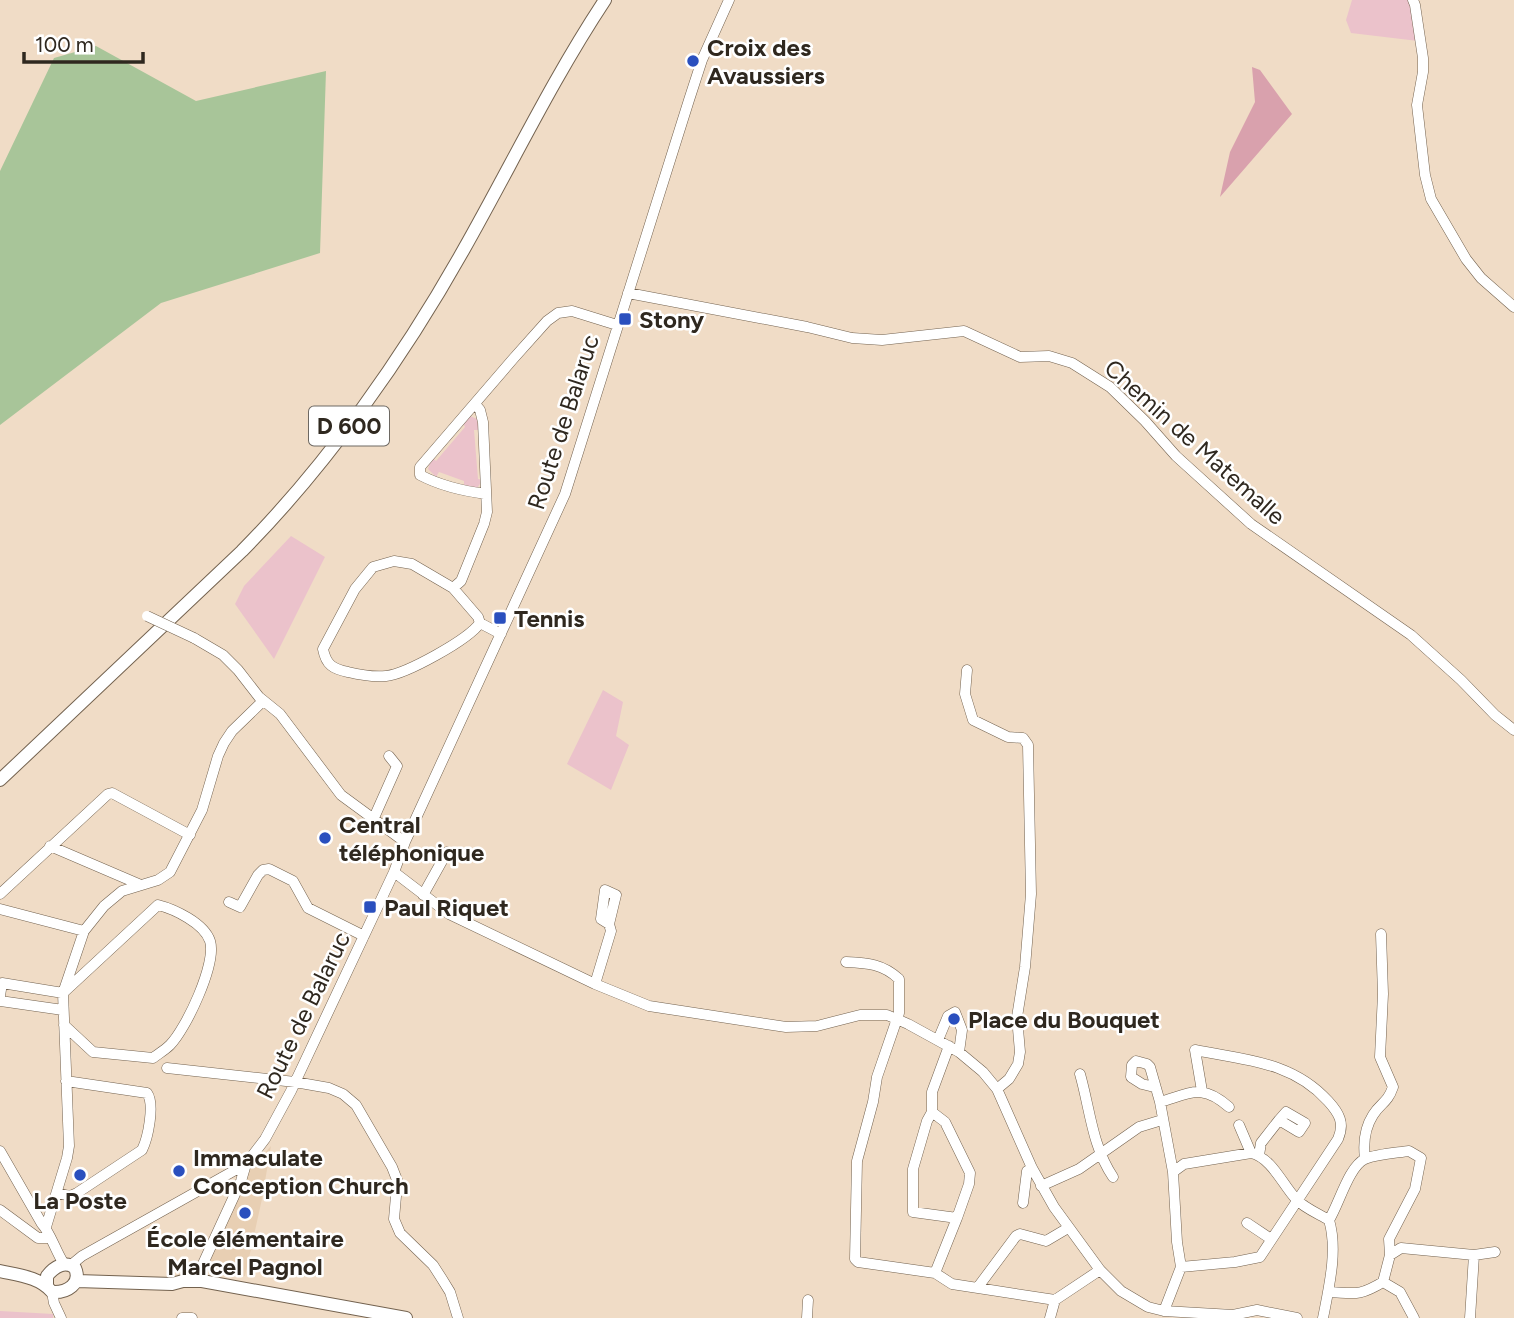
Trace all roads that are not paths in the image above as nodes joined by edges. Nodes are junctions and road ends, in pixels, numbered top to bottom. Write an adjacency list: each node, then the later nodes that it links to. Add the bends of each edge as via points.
1 (605, 0): 17 (main road, D 600, via 554,82 456,264 325,458 242,551)
2 (729, 0): 4 (street, Route de Balaruc, via 702,60)
3 (1413, 0): 5 (street, via 1423,58 1417,105 1431,199 1466,259)
4 (628, 293): 6 (street, Route de Balaruc); 15 (street, Chemin de Matemalle, via 852,338 882,340 964,331 1020,357 1049,356 1072,363 1110,387 1176,456 1269,539 1411,635)
5 (1514, 307)
6 (617, 325): 7 (street, via 565,310 558,313); 12 (street, Route de Balaruc, via 565,494)
7 (475, 404): 8 (street, via 483,422); 8 (street, via 420,467 420,475)
8 (485, 494): 9 (street, via 487,512 479,540 461,581)
9 (453, 588): 11 (street); 11 (street, via 412,564 394,561 373,567 337,621 323,649 325,659 331,667 346,672 388,676 434,656 475,631)
10 (147, 616): 14 (street, bridge, via 223,655)
11 (480, 623): 12 (street)
12 (501, 634): 20 (street, Route de Balaruc)
13 (967, 670): 52 (street, via 965,694 973,720 1008,737 1026,740 1028,745 1031,894 1017,1017 1020,1052 1009,1079)
14 (263, 701): 18 (street, via 280,714 341,795); 19 (street, via 224,743)
15 (1514, 730)
16 (389, 756): 18 (street, via 397,766)
17 (0, 780)
18 (373, 820): 20 (street)
19 (190, 835): 21 (street, via 112,793); 24 (street, via 170,872)
20 (405, 842): 23 (street, Route de Balaruc)
21 (50, 846): 24 (street); 25 (street)
22 (447, 852): 26 (street)
23 (394, 872): 26 (street); 32 (street, Route de Balaruc)
24 (141, 885): 30 (street, via 122,891)
25 (0, 894)
26 (423, 895): 36 (street, via 449,914)
27 (229, 902): 32 (street, via 240,907 258,876 269,869 293,881 308,908)
28 (0, 909): 30 (street)
29 (608, 923): 36 (street, via 611,932)
30 (85, 931): 33 (street)
31 (1381, 934): 63 (street, via 1380,1057 1393,1087 1364,1135)
32 (364, 936): 50 (street, Route de Balaruc)
33 (74, 959): 35 (street); 37 (street)
34 (846, 962): 40 (street, via 887,968 899,979)
35 (91, 967): 37 (street); 45 (street, via 158,905 200,927 210,940 204,982 171,1045 149,1059 93,1052)
36 (595, 984): 40 (street, via 649,1006 786,1027 817,1026 860,1015)
37 (63, 993): 38 (street, via 2,983); 39 (street)
38 (0, 998): 39 (street)
39 (63, 1010): 41 (street)
40 (897, 1018): 42 (street); 87 (street, via 857,1161 855,1259)
41 (64, 1025): 44 (street); 45 (street)
42 (938, 1040): 43 (street); 46 (street, via 948,1016 955,1012 962,1030)
43 (949, 1046): 46 (street); 56 (street, via 932,1092)
44 (64, 1047): 45 (street); 49 (street)
45 (86, 1047)
46 (959, 1052): 52 (street)
47 (167, 1068): 50 (street)
48 (1080, 1074): 62 (street)
49 (66, 1081): 69 (street, via 69,1146); 69 (street, via 147,1093 152,1106 142,1150 77,1194)
50 (295, 1082): 64 (street, Route de Balaruc); 100 (street, via 329,1088 356,1105 399,1185 394,1219 400,1233 433,1265 450,1292)
51 (1154, 1087): 54 (street)
52 (997, 1089): 65 (street)
53 (1202, 1091): 54 (street); 55 (street, via 1216,1095); 70 (street, via 1195,1050 1288,1070 1319,1091 1334,1108 1342,1121 1339,1139)
54 (1160, 1102): 57 (street)
55 (1229, 1107)
56 (932, 1112): 73 (street, via 945,1122 970,1173); 73 (street, via 913,1169 913,1212)
57 (1162, 1120): 62 (street, via 1139,1127); 66 (street)
58 (1279, 1120): 61 (street)
59 (1239, 1125): 61 (street)
60 (0, 1152): 76 (street)
61 (1255, 1154): 66 (street, via 1184,1164); 70 (street)
62 (1100, 1155): 67 (street); 68 (street)
63 (1365, 1159): 74 (street, via 1354,1168); 81 (street, via 1409,1151 1421,1158 1415,1188 1389,1239)
64 (246, 1164): 84 (street); 88 (street, Route de Balaruc, via 82,1256)
65 (1032, 1167): 68 (street); 71 (street, via 1027,1171)
66 (1173, 1172): 83 (street)
67 (1113, 1177)
68 (1041, 1186): 77 (street)
69 (57, 1193): 76 (street)
70 (1297, 1200): 74 (street); 79 (street)
71 (1023, 1203)
72 (0, 1210): 78 (street, via 38,1238)
73 (957, 1218): 87 (street)
74 (1329, 1220): 91 (street, via 1333,1239)
75 (1247, 1223): 79 (street)
76 (46, 1227): 78 (street)
77 (1068, 1227): 85 (street); 90 (street, via 1046,1241 1016,1236)
78 (49, 1238): 88 (street)
79 (1271, 1239): 83 (street, via 1254,1259)
80 (1495, 1252): 82 (street)
81 (1390, 1255): 82 (street, via 1401,1248); 89 (street)
82 (1474, 1255): 106 (street)
83 (1181, 1267): 94 (street)
84 (201, 1268)
85 (1100, 1270): 93 (street); 94 (street, via 1136,1301)
86 (0, 1271): 88 (main road, via 33,1279)
87 (935, 1273): 90 (street, via 952,1284)
88 (63, 1276): 95 (street); 99 (main road, via 172,1284 202,1281)
89 (1383, 1282): 91 (street, via 1353,1296); 105 (street, via 1400,1292)
90 (978, 1287): 93 (street)
91 (1328, 1292): 104 (street)
92 (808, 1300): 101 (street)
93 (1055, 1300): 102 (street)
94 (1164, 1311): 96 (street)
95 (59, 1313)
96 (1233, 1316): 103 (street, via 1257,1310)
97 (182, 1318): 98 (street)
98 (192, 1318)
99 (406, 1318)
100 (458, 1318)
101 (807, 1318)
102 (1050, 1318)
103 (1297, 1318)
104 (1323, 1318)
105 (1414, 1318)
106 (1470, 1318)

